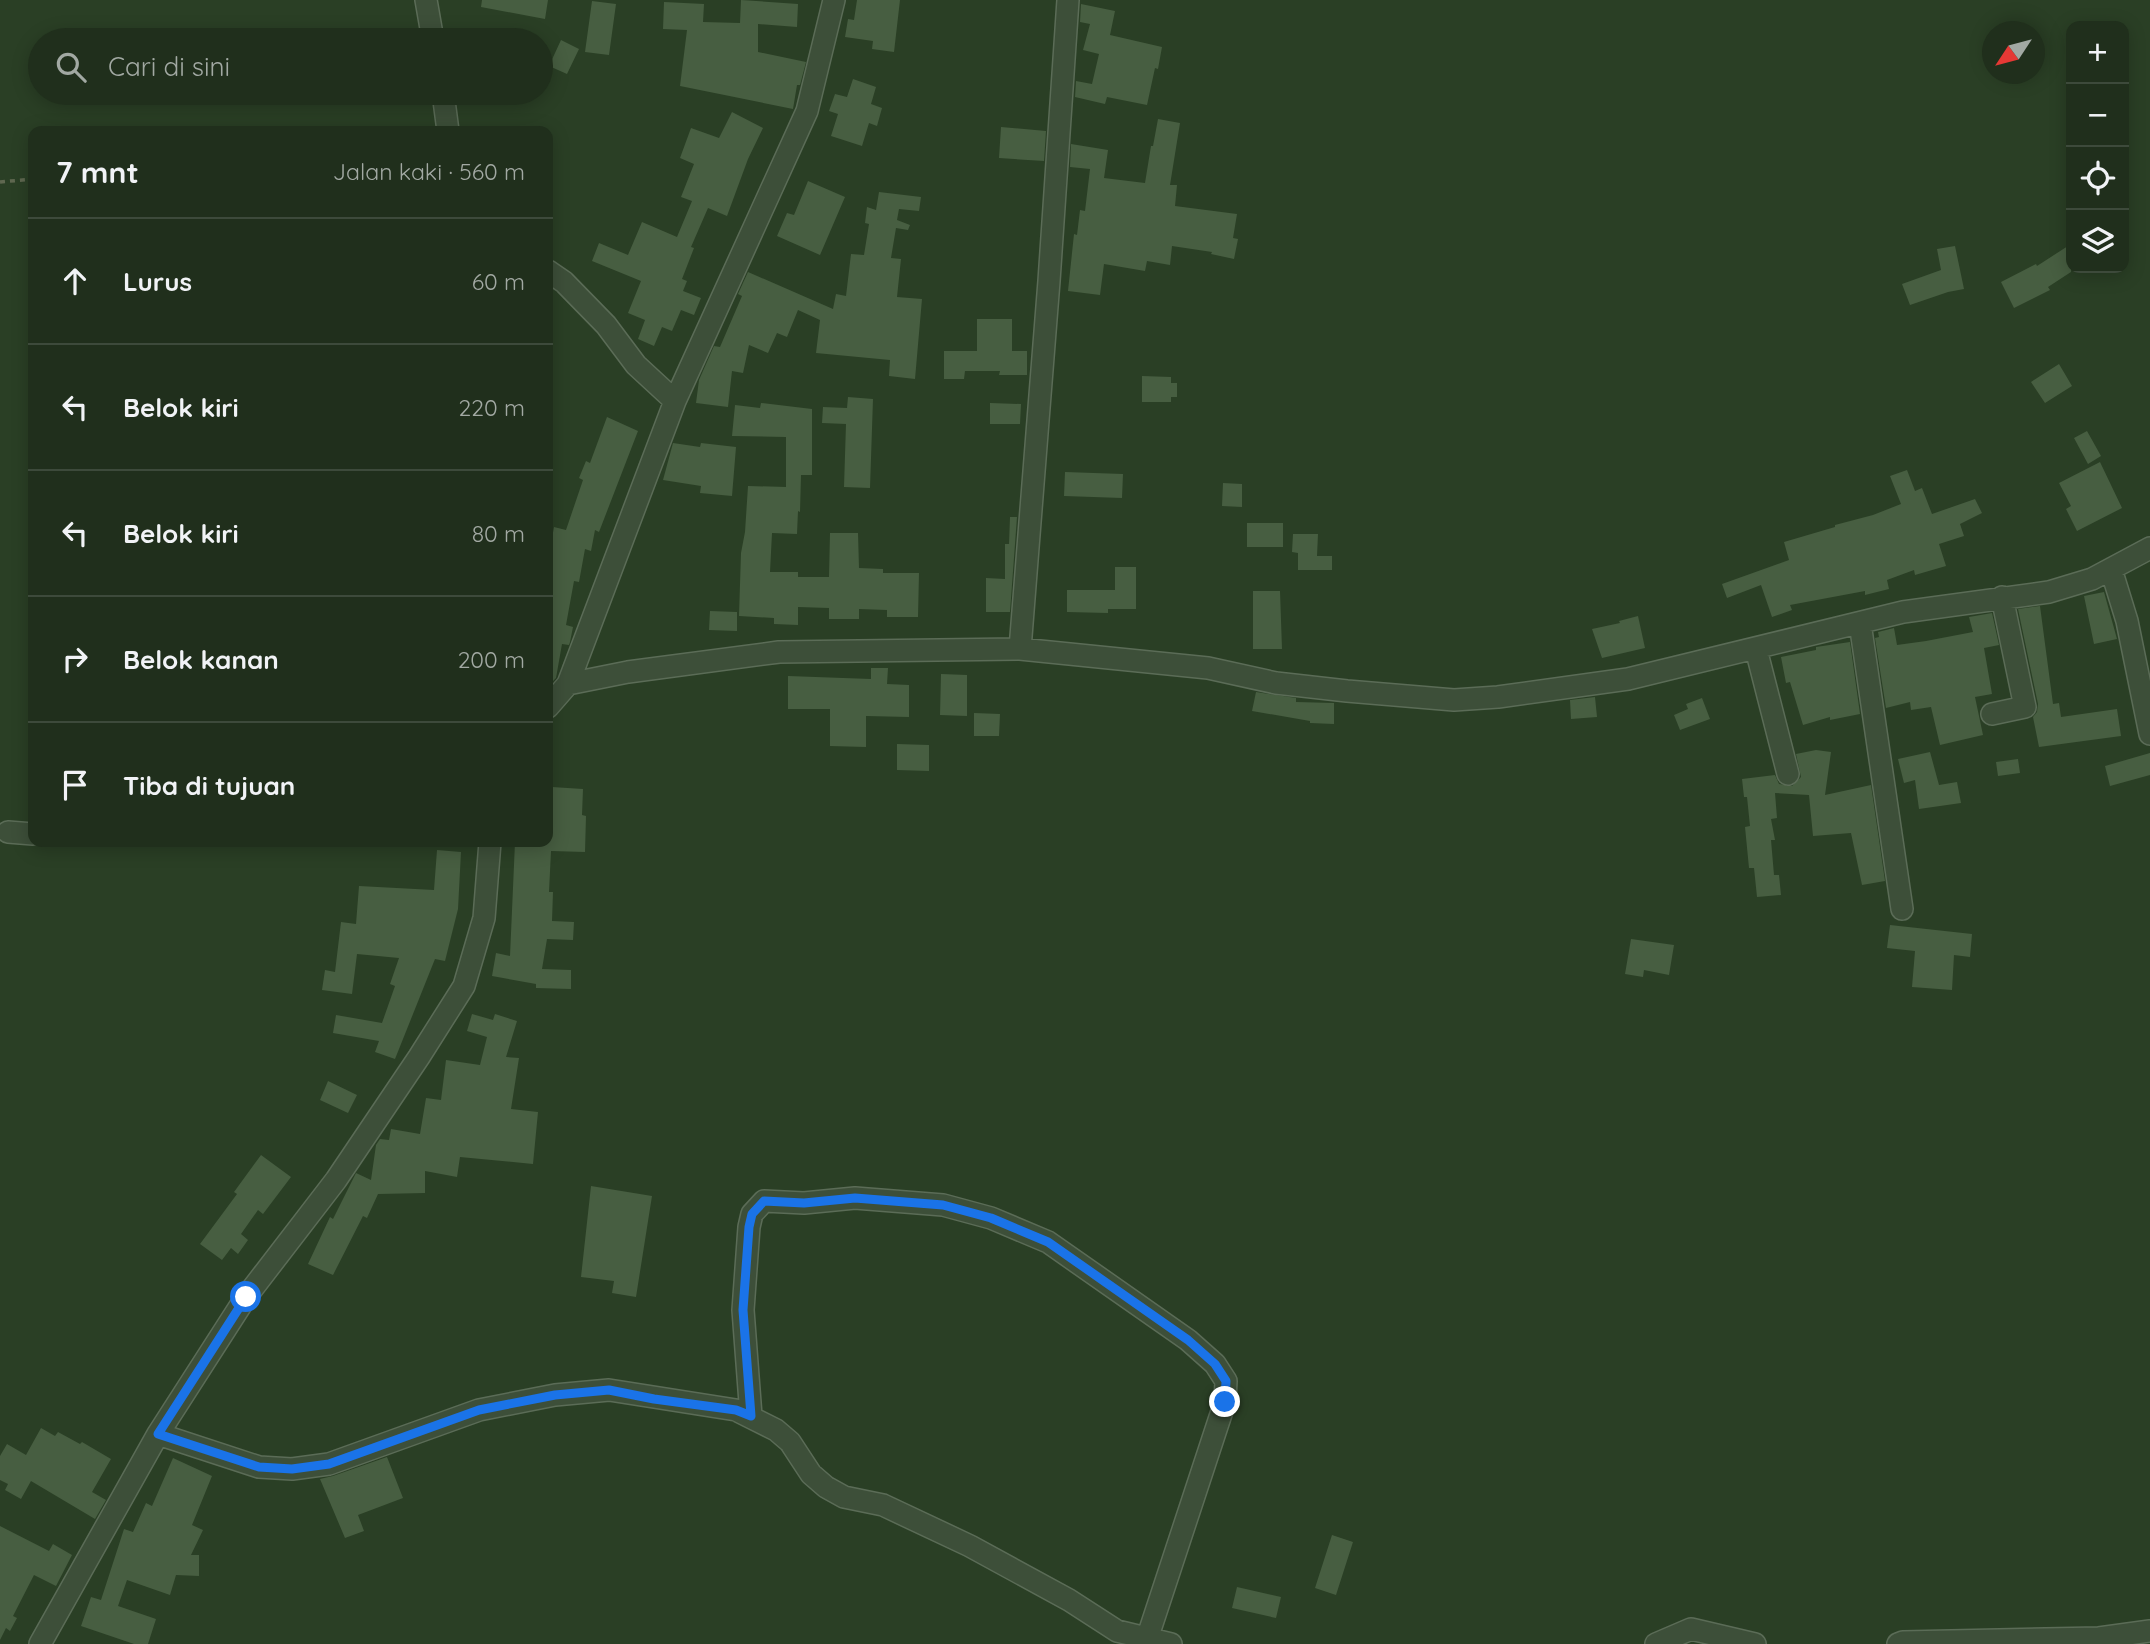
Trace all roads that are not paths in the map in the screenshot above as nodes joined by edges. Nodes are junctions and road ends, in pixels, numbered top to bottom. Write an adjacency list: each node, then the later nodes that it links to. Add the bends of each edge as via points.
1 (426, 0): 4 (street)
2 (834, 0): 8 (street, via 807,111)
3 (1068, 0): 13 (street)
4 (431, 28)
5 (445, 105): 6 (street)
6 (447, 126)
7 (553, 274): 8 (street)
8 (675, 401): 15 (street)
9 (2150, 548): 10 (street)
10 (2111, 569): 11 (street, via 2049,592); 18 (street, via 2127,621)
11 (2002, 597): 12 (street); 17 (street, via 2025,707)
12 (1860, 623): 14 (street); 23 (street)
13 (1020, 649): 14 (street, via 1208,668 1276,683 1454,700 1628,679); 15 (street, via 779,652)
14 (1756, 649): 19 (street)
15 (568, 684): 16 (street)
16 (553, 701)
17 (1992, 715)
18 (2150, 734)
19 (1788, 774)
20 (8, 832): 21 (street)
21 (28, 834)
22 (490, 847): 25 (street, via 484,918 464,986 336,1180 246,1297)
23 (1902, 909)
24 (751, 1416): 25 (street, via 609,1390 555,1395 479,1410 329,1464 292,1469 259,1467); 27 (street, via 790,1442 825,1487 845,1497 883,1505 992,1558 1117,1632); 27 (street, via 743,1310 749,1227 752,1214 764,1201 855,1198 943,1205 991,1218 1048,1242 1188,1340 1226,1381 1225,1402)
25 (158, 1434): 29 (street)
26 (2150, 1631): 28 (street)
27 (1147, 1639): 30 (street)
28 (2099, 1641): 33 (street)
29 (40, 1644)
30 (1171, 1644)
31 (1656, 1644): 32 (street, via 1691,1629)
32 (1755, 1644)
33 (1898, 1644)

